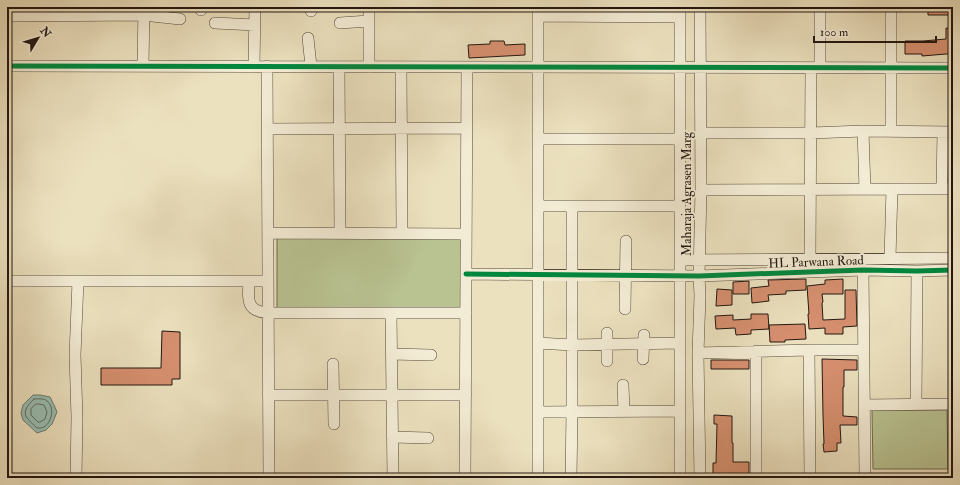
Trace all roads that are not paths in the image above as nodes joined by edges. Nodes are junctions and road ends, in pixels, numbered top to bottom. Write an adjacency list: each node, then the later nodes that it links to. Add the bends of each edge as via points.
1 (255, 7): 16 (street)
2 (369, 7): 13 (street)
3 (700, 7): 29 (street, Maharaja Agrasen Marg)
4 (820, 7): 30 (street)
5 (891, 7): 31 (street)
6 (99, 11): 7 (street); 8 (street)
7 (143, 11): 12 (street); 19 (street)
8 (53, 12): 11 (street)
9 (538, 12): 10 (street); 27 (street)
10 (680, 12): 28 (street, Maharaja Agrasen Marg)
11 (7, 16)
12 (180, 19)
13 (369, 21): 14 (street); 24 (street)
14 (340, 23)
15 (215, 24): 16 (street)
16 (255, 25): 20 (street)
17 (308, 38): 22 (street)
18 (7, 66): 19 (street)
19 (143, 66): 20 (street)
20 (254, 66): 21 (street)
21 (267, 66): 22 (street); 35 (street)
22 (311, 66): 23 (street)
23 (339, 66): 24 (street); 36 (street)
24 (369, 67): 25 (street)
25 (402, 67): 26 (street); 33 (street)
26 (467, 67): 27 (street); 34 (street)
27 (538, 67): 28 (street); 42 (street)
28 (680, 68): 29 (street); 43 (street, Maharaja Agrasen Marg)
29 (700, 68): 30 (street); 40 (street, Maharaja Agrasen Marg)
30 (815, 68): 31 (street); 41 (street)
31 (891, 68): 32 (street); 38 (street)
32 (953, 68)
33 (402, 128): 34 (street); 36 (street); 54 (street)
34 (467, 128): 55 (street)
35 (267, 129): 36 (street); 52 (street)
36 (339, 129): 53 (street)
37 (863, 131): 38 (street); 41 (street); 45 (street)
38 (891, 131): 39 (street)
39 (948, 132): 46 (street)
40 (701, 133): 41 (street); 47 (street, Maharaja Agrasen Marg)
41 (811, 133): 48 (street)
42 (538, 139): 43 (street); 49 (street)
43 (680, 139): 51 (street, Maharaja Agrasen Marg)
44 (892, 188): 45 (street); 46 (street); 57 (street)
45 (865, 189): 48 (street)
46 (948, 189)
47 (701, 190): 48 (street); 61 (street, Maharaja Agrasen Marg)
48 (811, 190): 59 (street)
49 (538, 206): 50 (street); 66 (street)
50 (572, 206): 51 (street); 67 (street)
51 (680, 206): 60 (street, Maharaja Agrasen Marg)
52 (268, 233): 53 (street); 74 (street)
53 (340, 233): 54 (street)
54 (402, 233): 55 (street)
55 (466, 234): 65 (street)
56 (626, 242): 68 (street)
57 (890, 258): 58 (street, HL Parwana Road); 59 (street, HL Parwana Road)
58 (953, 258)
59 (810, 259): 61 (street, HL Parwana Road)
60 (680, 260): 61 (street, HL Parwana Road); 69 (street, Maharaja Agrasen Marg)
61 (700, 260): 70 (street, Maharaja Agrasen Marg)
62 (863, 270): 64 (street, HL Parwana Road); 70 (street, HL Parwana Road); 86 (street)
63 (953, 270): 64 (street, HL Parwana Road)
64 (917, 271): 99 (street)
65 (466, 274): 66 (street, HL Parwana Road); 78 (street)
66 (538, 274): 67 (street, HL Parwana Road); 81 (street)
67 (572, 275): 68 (street, HL Parwana Road); 84 (street)
68 (626, 276): 69 (street, HL Parwana Road); 75 (street)
69 (680, 276): 70 (street, HL Parwana Road); 82 (street, Maharaja Agrasen Marg)
70 (700, 276): 88 (street, Maharaja Agrasen Marg)
71 (7, 281): 72 (street)
72 (78, 281): 73 (street); 109 (street, via 75,355)
73 (249, 281): 74 (street); 76 (street, via 250,305 257,311)
74 (268, 281): 76 (street)
75 (625, 309)
76 (268, 313): 77 (street); 95 (street)
77 (391, 313): 78 (street); 89 (street)
78 (466, 313): 98 (street)
79 (607, 333): 83 (street)
80 (644, 339): 82 (street); 83 (street); 91 (street)
81 (538, 343): 84 (street); 104 (street)
82 (680, 343): 103 (street, Maharaja Agrasen Marg)
83 (607, 344): 84 (street); 92 (street)
84 (572, 345): 105 (street)
85 (809, 350): 86 (street); 87 (street); 118 (street)
86 (864, 350): 101 (street)
87 (756, 351): 88 (street); 117 (street)
88 (698, 353): 116 (street, Maharaja Agrasen Marg)
89 (391, 354): 90 (street); 97 (street)
90 (431, 355)
91 (643, 359)
92 (607, 361)
93 (333, 364): 96 (street)
94 (623, 385): 102 (street)
95 (268, 395): 96 (street); 110 (street)
96 (334, 395): 97 (street); 106 (street)
97 (392, 395): 98 (street); 107 (street)
98 (466, 395): 112 (street)
99 (916, 404): 100 (street); 101 (street)
100 (953, 404)
101 (864, 405): 119 (street)
102 (624, 411): 103 (street); 105 (street)
103 (680, 411): 115 (street, Maharaja Agrasen Marg)
104 (538, 412): 105 (street); 113 (street)
105 (572, 412): 114 (street)
106 (334, 424)
107 (392, 437): 108 (street); 111 (street)
108 (428, 438)
109 (76, 478)
110 (268, 478)
111 (393, 478)
112 (465, 478)
113 (538, 478)
114 (571, 478)
115 (680, 478)
116 (700, 478)
117 (756, 478)
118 (810, 478)
119 (865, 478)

